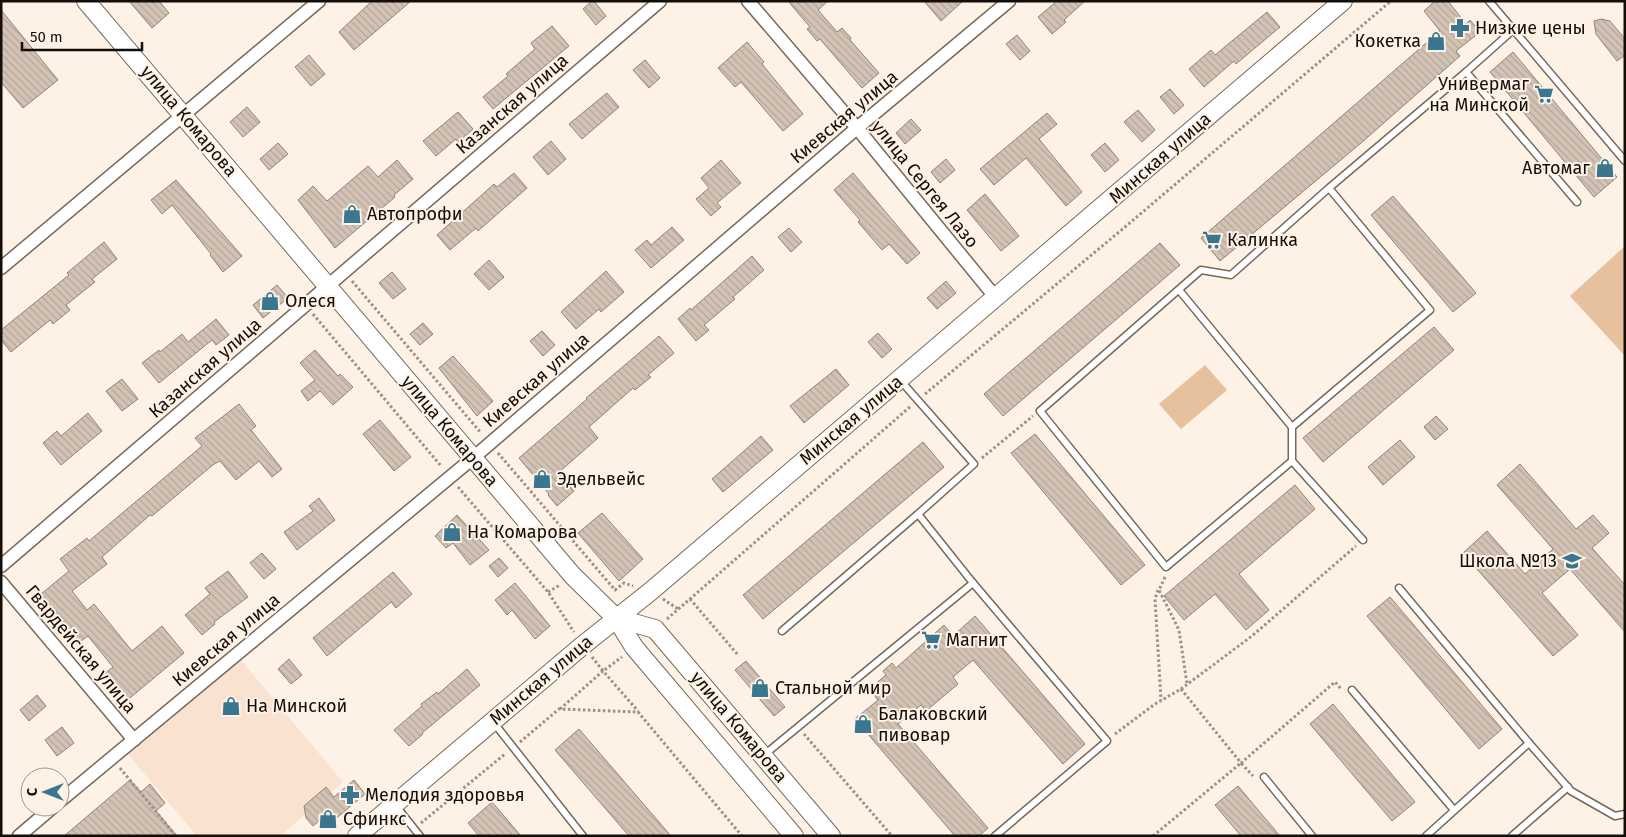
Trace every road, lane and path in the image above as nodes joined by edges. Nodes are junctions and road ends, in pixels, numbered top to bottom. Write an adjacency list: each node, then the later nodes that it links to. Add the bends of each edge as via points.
1 (86, 1): 11 (main road, улица Комарова)
2 (319, 1): 11 (street)
3 (660, 1): 17 (street, Казанская улица)
4 (748, 1): 12 (street, улица Сергея Лазо)
5 (1009, 1): 12 (street, Киевская улица)
6 (1343, 1): 20 (main road, Минская улица)
7 (1391, 1): 22 (path)
8 (1489, 1): 9 (lane)
9 (1513, 30): 10 (lane); 13 (lane)
10 (1466, 72): 14 (lane); 15 (lane)
11 (183, 115): 16 (street); 18 (main road, улица Комарова)
12 (857, 128): 20 (street, улица Сергея Лазо); 25 (street, Киевская улица)
13 (1625, 161)
14 (1329, 188): 19 (lane, via 1231,275 1202,270); 24 (lane, via 1430,310)
15 (1577, 202)
16 (1, 268)
17 (344, 271): 18 (street, Казанская улица); 25 (path)
18 (327, 285): 26 (main road, улица Комарова); 33 (street, Казанская улица)
19 (1179, 290): 23 (lane); 24 (lane)
20 (996, 298): 21 (main road, Минская улица)
21 (899, 379): 22 (lane); 39 (main road, Минская улица)
22 (918, 400): 28 (lane); 38 (path)
23 (1040, 411): 28 (path); 31 (lane, via 1166,568)
24 (1292, 427): 27 (lane)
25 (490, 443): 26 (street, Киевская улица); 32 (path)
26 (473, 458): 39 (main road, улица Комарова, via 573,576); 53 (street, Киевская улица)
27 (1292, 461): 30 (lane); 31 (lane)
28 (974, 464): 29 (lane)
29 (918, 514): 35 (lane); 41 (lane)
30 (1363, 540): 45 (path, via 1252,636)
31 (1172, 562): 37 (path)
32 (592, 564)
33 (1, 566)
34 (1, 582): 53 (street, Гвардейская улица)
35 (973, 584): 52 (lane); 54 (lane)
36 (1399, 588): 55 (lane)
37 (1159, 590): 45 (path, via 1179,630); 48 (path, via 1155,599)
38 (690, 599): 40 (path); 43 (path)
39 (616, 618): 40 (main road, улица Комарова); 42 (main road); 51 (main road, Минская улица)
40 (655, 629): 57 (main road, улица Комарова)
41 (782, 631)
42 (634, 647): 44 (path); 74 (main road)
43 (738, 656)
44 (604, 671): 49 (path); 50 (path)
45 (1187, 684): 46 (path)
46 (1181, 689): 48 (path); 59 (path)
47 (1352, 690): 59 (path, via 1345,692 1335,682); 64 (lane)
48 (1161, 700): 54 (path)
49 (559, 709): 50 (path); 56 (path)
50 (638, 712): 73 (path)
51 (493, 721): 56 (lane); 63 (main road, Минская улица)
52 (798, 728): 57 (lane); 76 (path)
53 (134, 740): 58 (street, Киевская улица)
54 (1107, 741): 77 (lane)
55 (1529, 744): 61 (lane); 64 (lane)
56 (514, 748): 67 (path); 72 (lane)
57 (764, 756): 75 (main road, улица Комарова)
58 (111, 758): 62 (street, Киевская улица); 69 (path)
59 (1241, 763): 60 (path, via 1256,781); 78 (path)
60 (1264, 777): 79 (lane)
61 (1568, 787): 65 (lane, via 1615,816); 81 (lane)
62 (70, 793)
63 (394, 804): 67 (lane); 70 (main road, Минская улица)
64 (1454, 810): 80 (lane)
65 (1625, 814)
66 (41, 817): 68 (street)
67 (414, 828): 71 (lane)
68 (19, 836)
69 (176, 836)
70 (357, 836)
71 (420, 836)
72 (583, 836)
73 (742, 836)
74 (794, 836)
75 (831, 836)
76 (892, 836)
77 (995, 836)
78 (1153, 836)
79 (1312, 836)
80 (1426, 836)
81 (1512, 836)

